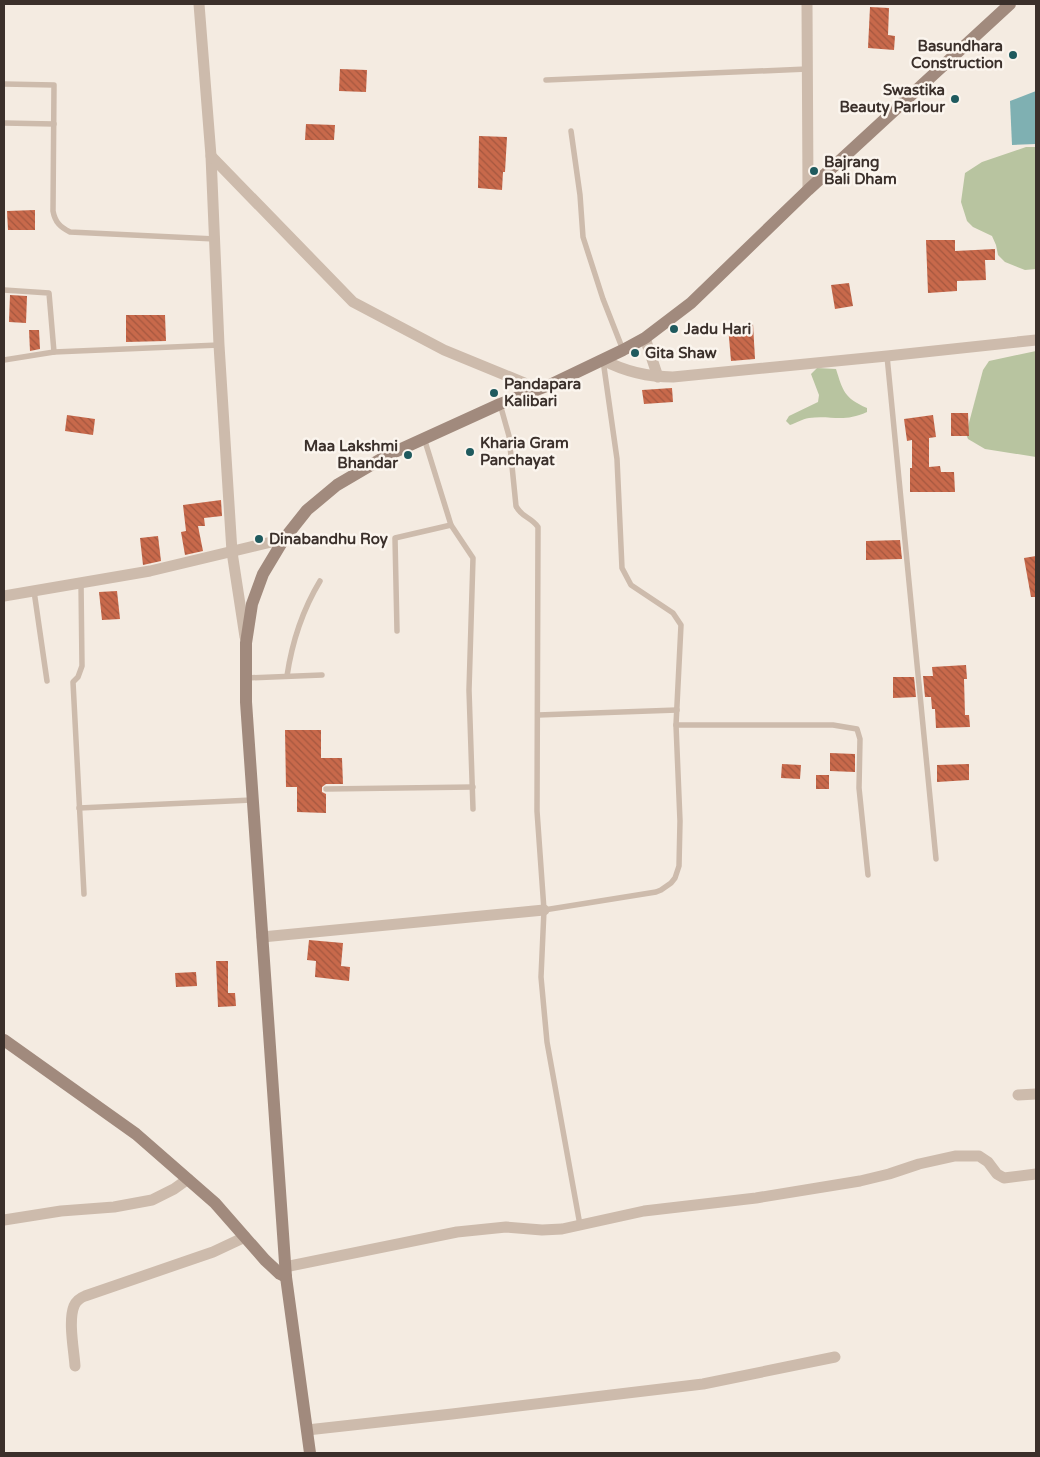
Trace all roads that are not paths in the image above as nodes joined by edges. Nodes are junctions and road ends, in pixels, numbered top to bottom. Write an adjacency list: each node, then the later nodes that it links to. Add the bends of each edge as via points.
1 (199, 4): 10 (street)
2 (807, 4): 4 (street)
3 (1010, 4): 11 (main road)
4 (807, 69): 5 (lane); 11 (street)
5 (546, 80)
6 (4, 84): 8 (lane, via 54,85)
7 (4, 123): 8 (lane)
8 (54, 124): 12 (lane, via 52,212 60,226 70,232)
9 (571, 131): 17 (lane, via 582,236)
10 (211, 156): 12 (street); 23 (street, via 353,302 444,350)
11 (808, 190): 14 (main road, via 691,303)
12 (214, 238): 16 (street)
13 (4, 290): 18 (lane, via 49,293)
14 (645, 338): 17 (main road); 22 (street)
15 (1036, 340): 19 (street)
16 (219, 345): 18 (lane); 28 (street)
17 (623, 350): 21 (main road)
18 (54, 352): 20 (lane)
19 (888, 356): 22 (street); 47 (lane)
20 (4, 360)
21 (604, 360): 22 (street, via 626,370); 23 (main road); 39 (lane, via 617,459 622,568 631,585 673,614 681,625)
22 (658, 376)
23 (538, 389): 24 (main road)
24 (500, 404): 25 (main road); 40 (lane, via 509,436 516,506 538,527)
25 (424, 438): 26 (lane); 27 (main road, via 337,485 307,510)
26 (451, 524): 33 (lane, via 395,538); 42 (lane, via 473,558)
27 (284, 539): 28 (street); 34 (main road, via 263,574 252,604)
28 (232, 552): 30 (street); 34 (street)
29 (320, 581): 36 (lane, via 300,621)
30 (80, 583): 31 (street); 45 (lane, via 82,666 73,682)
31 (34, 591): 32 (street); 38 (lane)
32 (4, 596)
33 (397, 631)
34 (246, 643): 37 (main road)
35 (322, 675): 36 (lane)
36 (287, 676): 37 (lane)
37 (246, 678): 44 (main road)
38 (47, 681)
39 (677, 710): 40 (lane); 41 (lane)
40 (538, 715): 50 (lane, via 537,811)
41 (676, 725): 48 (lane, via 833,725 857,729); 50 (lane, via 680,860 675,878 656,892)
42 (472, 787): 43 (lane); 46 (lane)
43 (326, 789)
44 (252, 800): 45 (lane); 51 (main road)
45 (79, 808): 49 (lane)
46 (473, 809)
47 (936, 859)
48 (868, 875)
49 (84, 894)
50 (544, 910): 51 (street); 58 (lane, via 541,977 547,1042)
51 (262, 937): 60 (main road)
52 (4, 1040): 56 (main road, via 136,1134)
53 (1036, 1094): 54 (street)
54 (1018, 1095)
55 (1036, 1174): 58 (street, via 1004,1178 979,1156 955,1156 860,1181 756,1198 644,1211)
56 (188, 1179): 57 (street, via 152,1200); 59 (main road)
57 (4, 1220)
58 (580, 1225): 60 (street, via 562,1229 506,1227 457,1232)
59 (245, 1237): 60 (main road, via 272,1268 282,1276); 62 (street, via 213,1252 78,1300 72,1314)
60 (286, 1272): 63 (main road)
61 (835, 1357): 63 (street, via 703,1384)
62 (75, 1366)
63 (307, 1430): 64 (main road)
64 (310, 1453)

